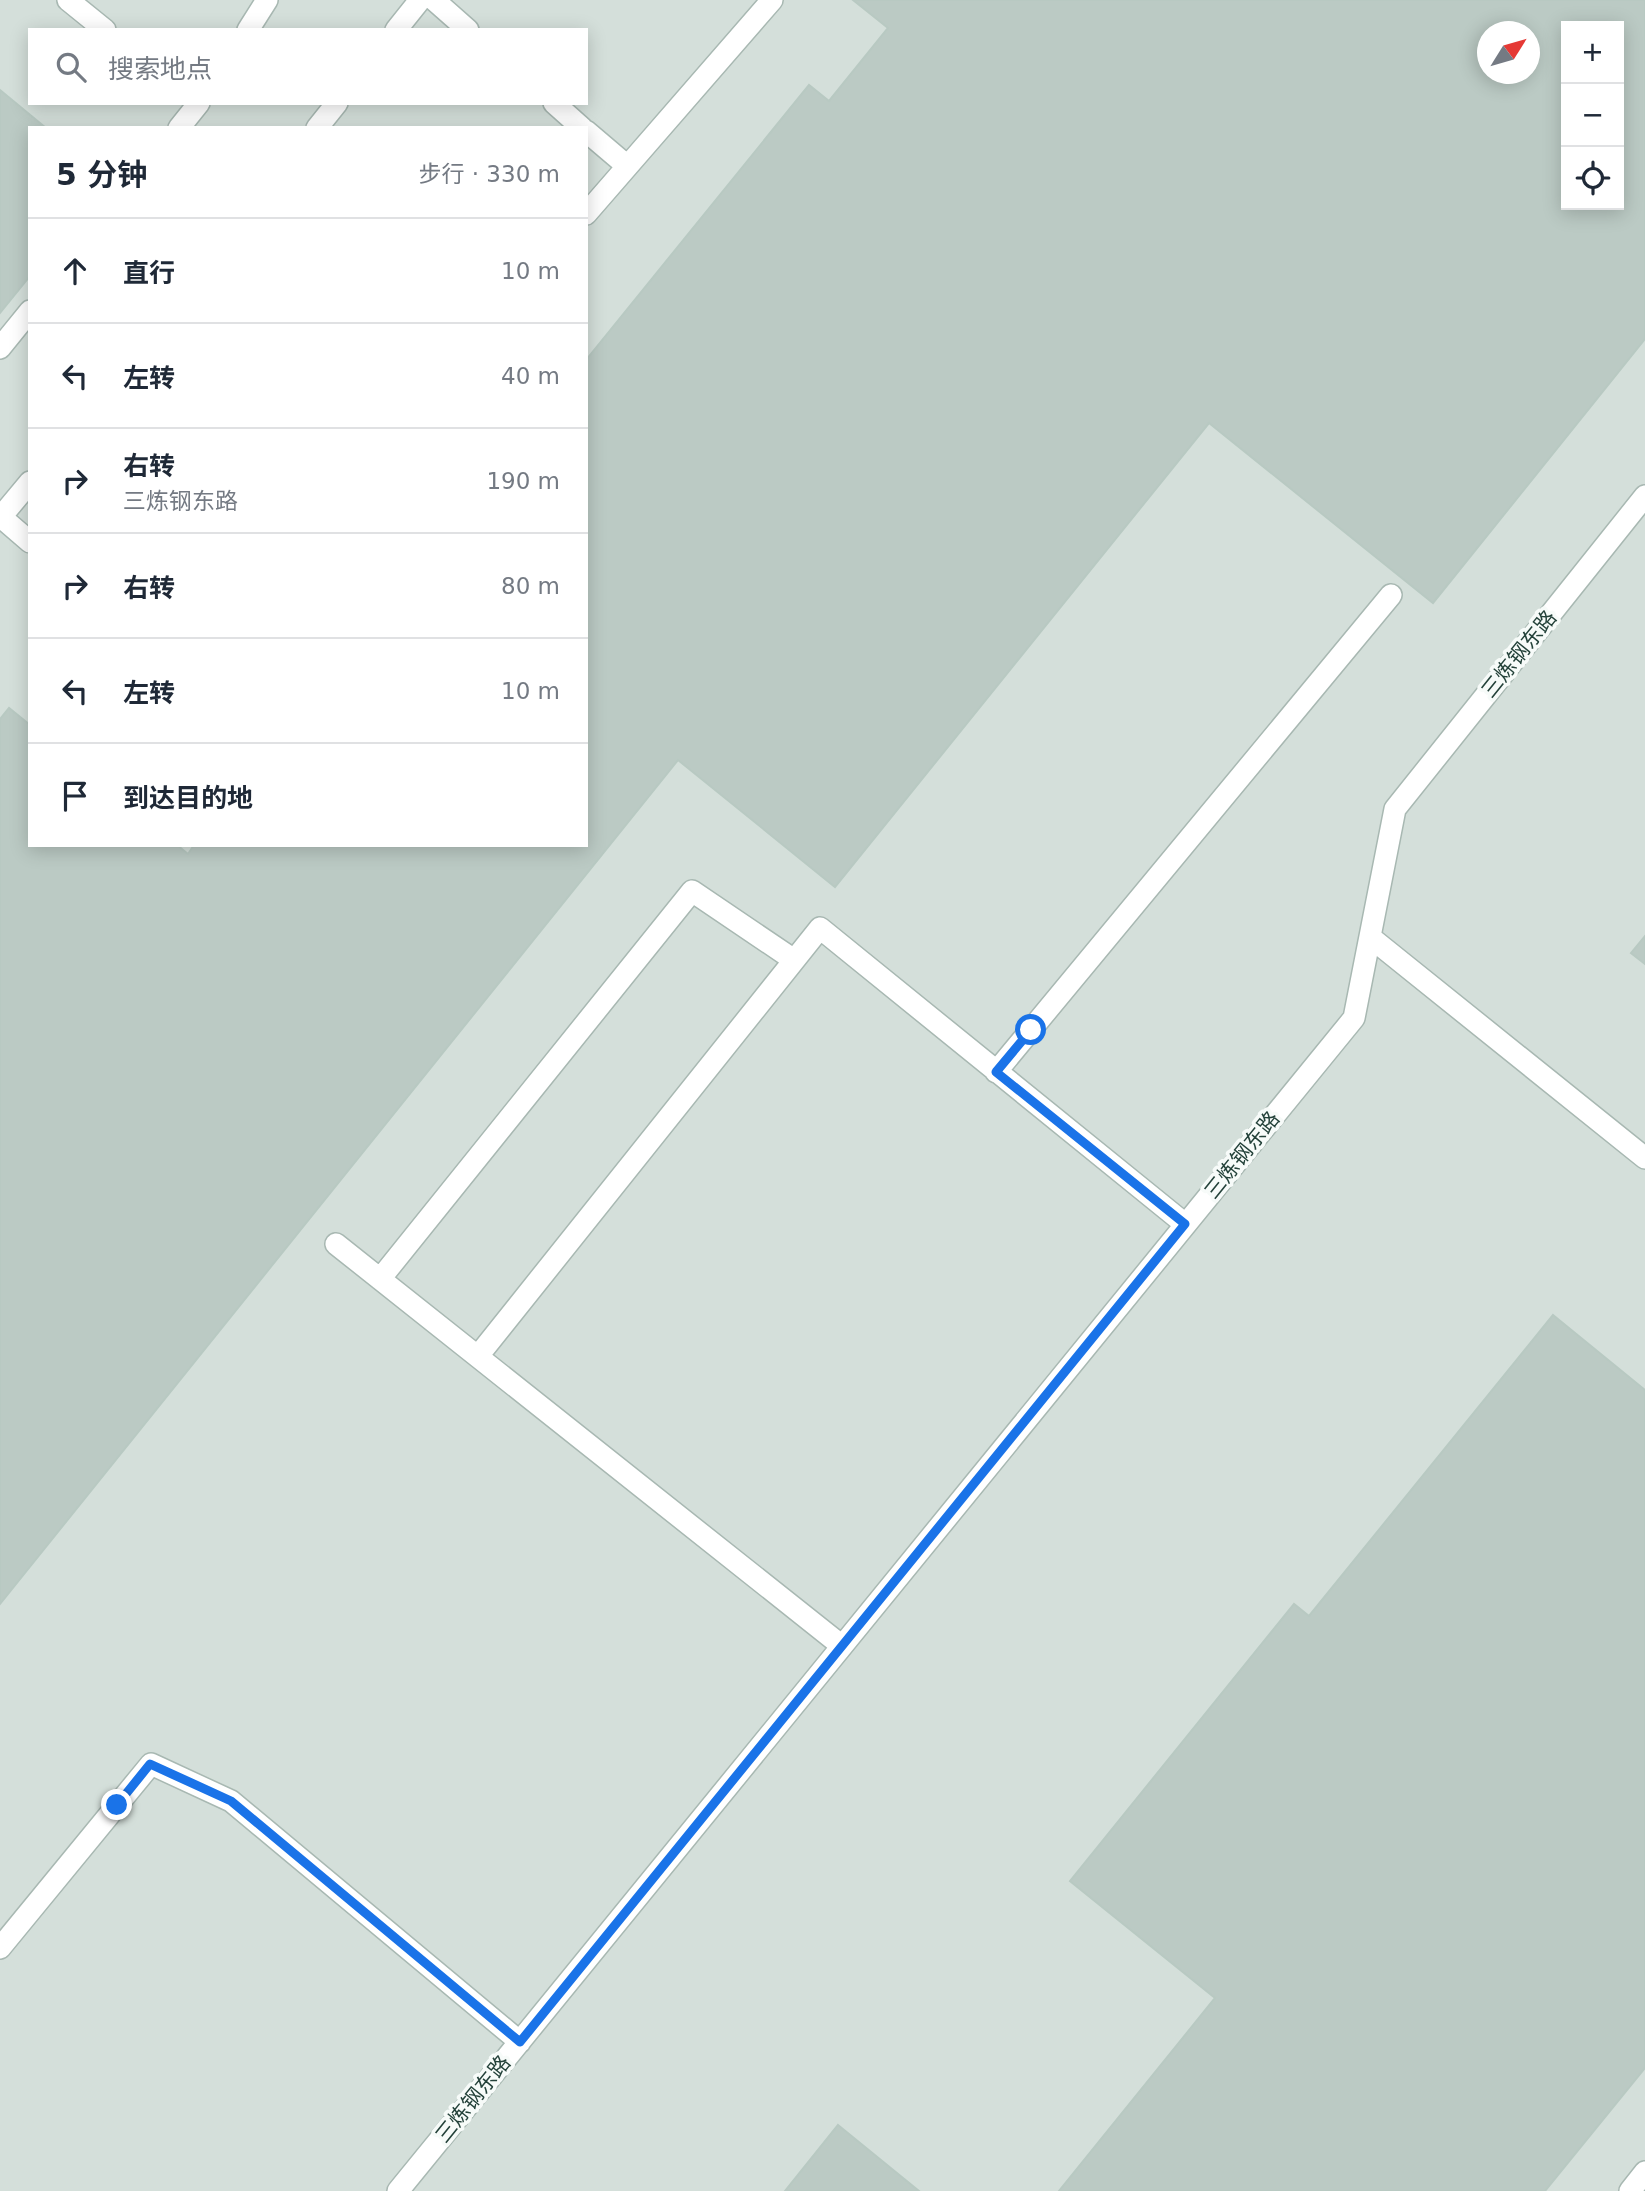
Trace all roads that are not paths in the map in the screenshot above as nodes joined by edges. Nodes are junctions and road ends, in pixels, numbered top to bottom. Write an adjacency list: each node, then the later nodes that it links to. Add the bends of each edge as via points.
1 (68, 0): 6 (lane)
2 (267, 0): 7 (lane)
3 (421, 0): 8 (lane)
4 (433, 0): 9 (lane)
5 (772, 0): 17 (lane)
6 (103, 28)
7 (249, 28)
8 (398, 28)
9 (466, 28)
10 (196, 105): 13 (lane)
11 (335, 105): 14 (lane)
12 (556, 105): 15 (lane)
13 (180, 126)
14 (319, 126)
15 (581, 126)
16 (588, 132): 17 (lane)
17 (626, 165): 18 (lane)
18 (588, 212)
19 (28, 313): 20 (lane)
20 (0, 348)
21 (28, 484): 23 (lane)
22 (1645, 496): 26 (lane, 三炼钢东路, via 1395,809)
23 (1, 518): 24 (lane)
24 (28, 540)
25 (1391, 594): 28 (lane)
26 (1370, 937): 29 (lane); 30 (lane, 三炼钢东路, via 1354,1018)
27 (793, 960): 28 (lane, via 820,928); 32 (lane, via 692,891); 33 (lane)
28 (996, 1072): 30 (lane)
29 (1645, 1158)
30 (1185, 1224): 34 (lane, 三炼钢东路)
31 (336, 1244): 32 (lane)
32 (380, 1279): 33 (lane)
33 (478, 1356): 34 (lane)
34 (842, 1646): 36 (lane, 三炼钢东路)
35 (0, 1948): 36 (lane, via 150,1764 231,1801)
36 (520, 2042): 38 (lane, 三炼钢东路)
37 (1645, 2172): 39 (lane)
38 (398, 2191)
39 (1630, 2191)

